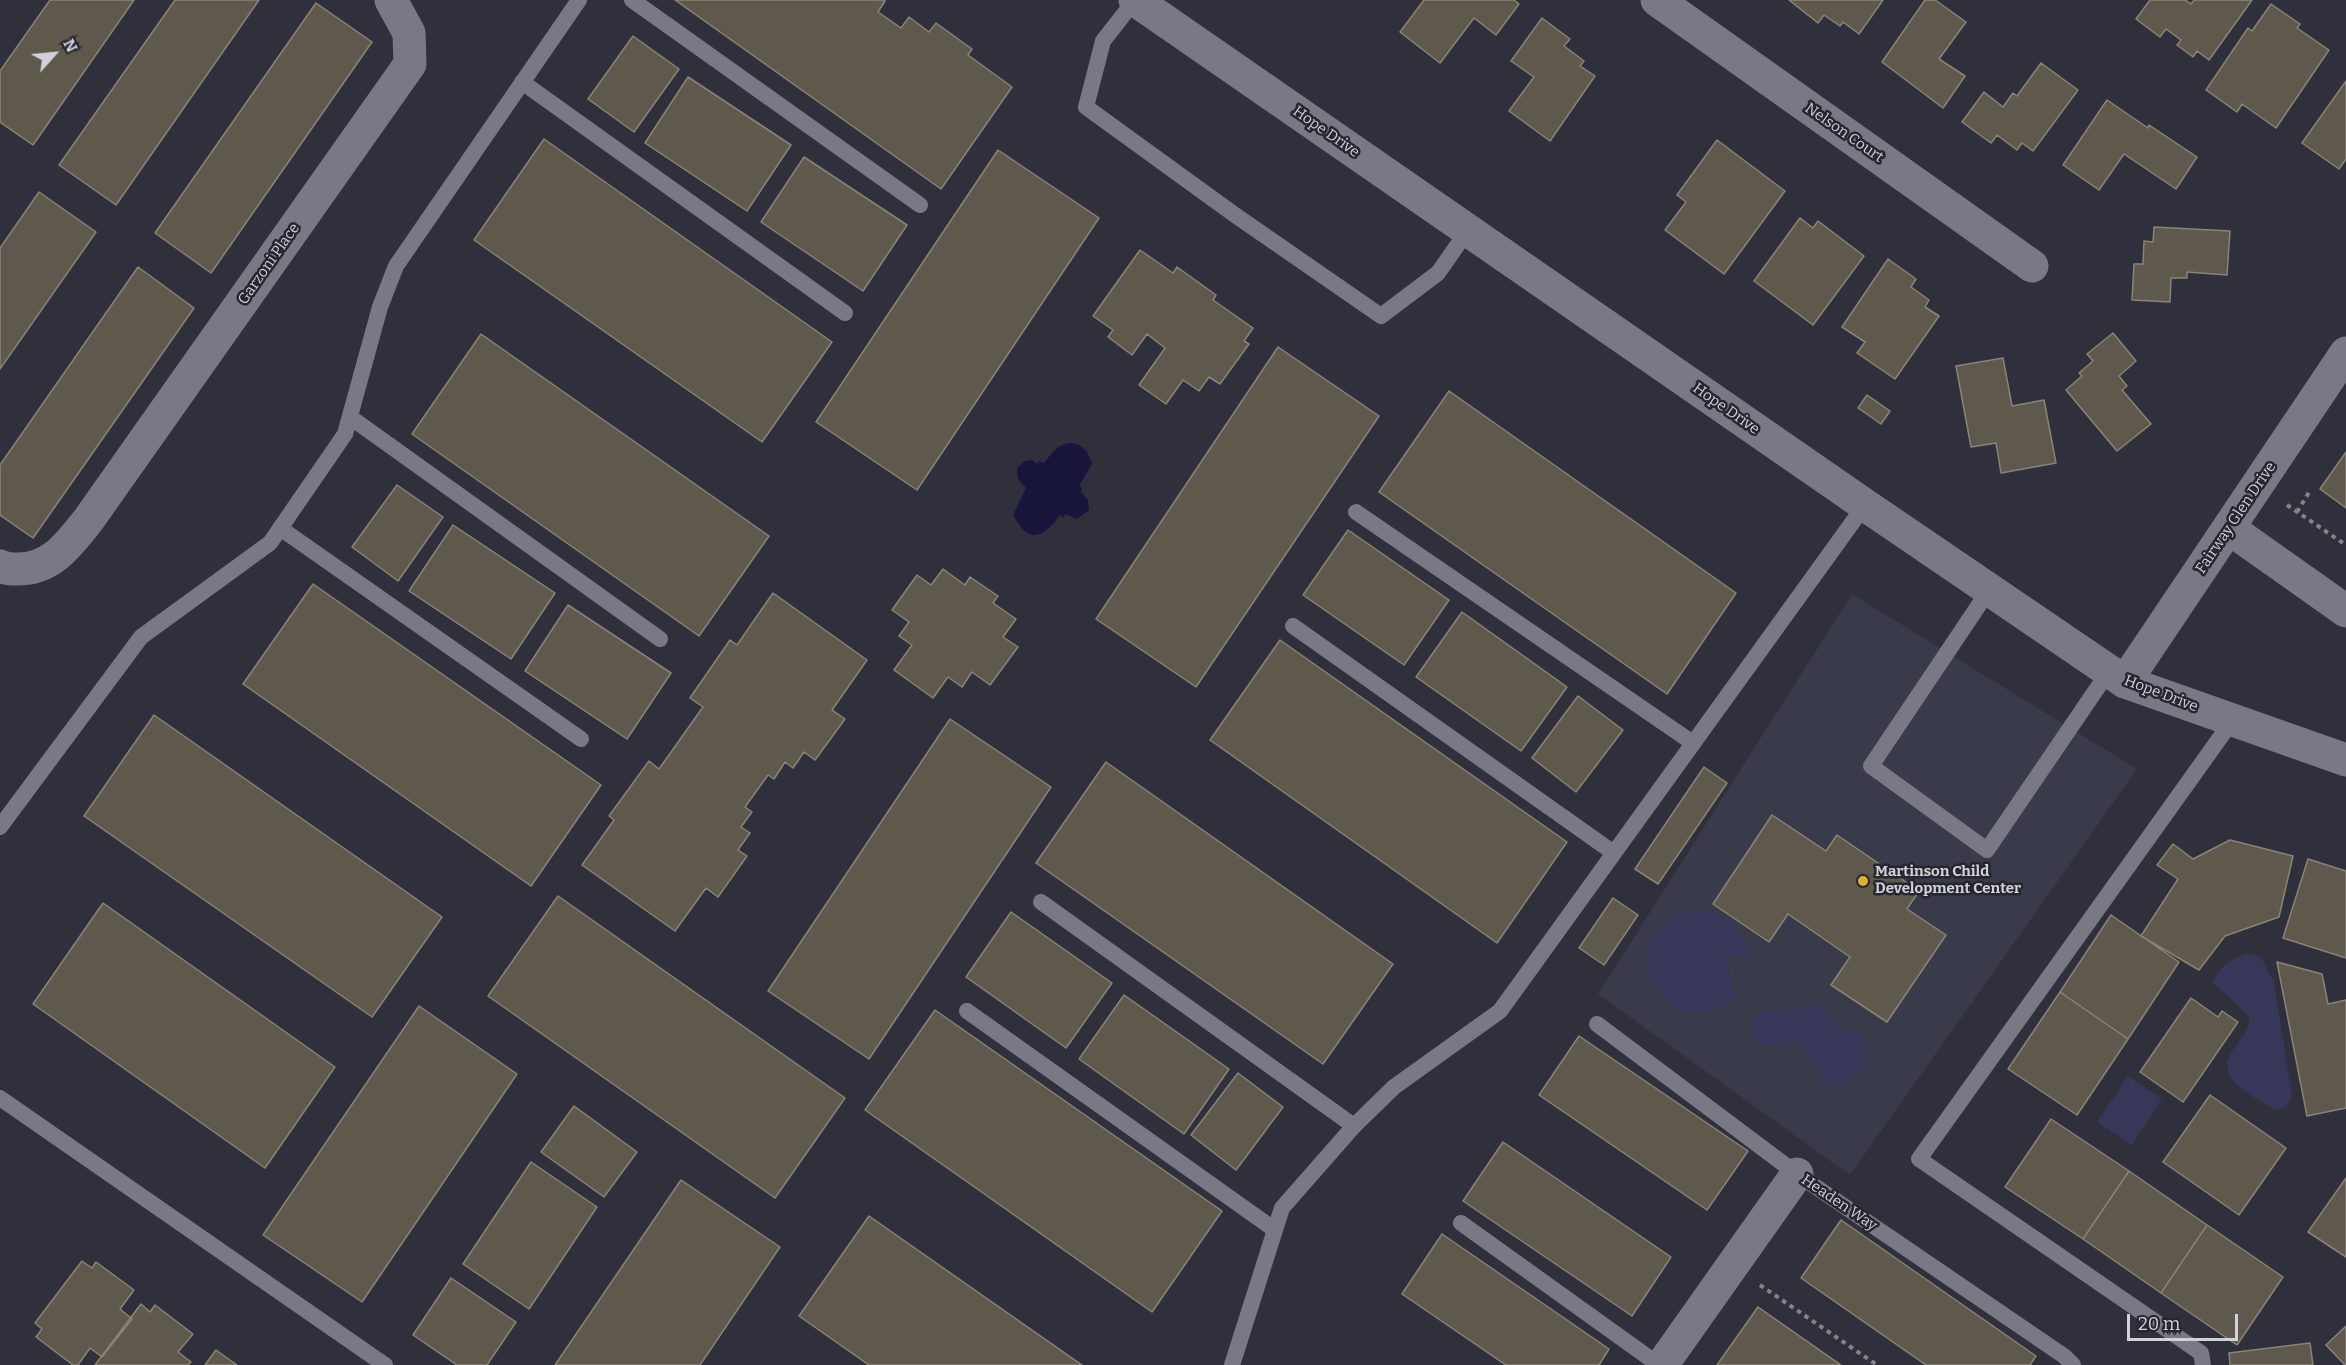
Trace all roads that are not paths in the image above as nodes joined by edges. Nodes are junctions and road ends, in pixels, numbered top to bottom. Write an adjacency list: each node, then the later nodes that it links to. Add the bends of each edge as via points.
1 (391, 0): 17 (street, Garzoni Place, via 409,33 410,64 63,551 34,569)
2 (579, 0): 6 (lane)
3 (632, 0): 7 (lane)
4 (1135, 0): 8 (street, Hope Drive); 8 (lane, via 1103,41 1086,107 1245,222 1382,316 1438,273)
5 (1657, 0): 9 (street, Nelson Court)
6 (522, 82): 10 (lane); 12 (lane, via 396,266 380,307)
7 (920, 205)
8 (1467, 230): 13 (street, Hope Drive)
9 (2032, 266)
10 (845, 313)
11 (2346, 353): 16 (street, Fairway Glen Drive)
12 (350, 417): 15 (lane, via 345,434); 21 (lane)
13 (1865, 505): 18 (street, Hope Drive); 25 (lane)
14 (1356, 512): 25 (lane)
15 (279, 528): 24 (lane); 27 (lane, via 270,543 141,637)
16 (2230, 529): 19 (street); 22 (street, Fairway Glen Drive)
17 (0, 566)
18 (1989, 590): 22 (street, Hope Drive); 22 (lane, via 1871,766 1988,850)
19 (2346, 610)
20 (1293, 626): 28 (lane)
21 (660, 639)
22 (2117, 676): 23 (street, Hope Drive)
23 (2232, 721): 26 (street, Hope Drive); 41 (lane, via 1919,1159 2201,1353)
24 (581, 739)
25 (1693, 743): 28 (lane)
26 (2346, 760)
27 (0, 828)
28 (1614, 853): 33 (lane, via 1500,1011 1394,1087)
29 (1041, 902): 33 (lane)
30 (967, 1011): 36 (lane)
31 (1597, 1024): 34 (lane)
32 (0, 1098): 37 (lane)
33 (1354, 1126): 36 (lane, via 1281,1208)
34 (1797, 1174): 39 (street, Headen Way); 40 (lane, Headen Way)
35 (1461, 1223): 39 (lane)
36 (1275, 1230): 38 (lane)
37 (385, 1365)
38 (1232, 1365)
39 (1660, 1365)
40 (2073, 1365)
41 (2203, 1365)

